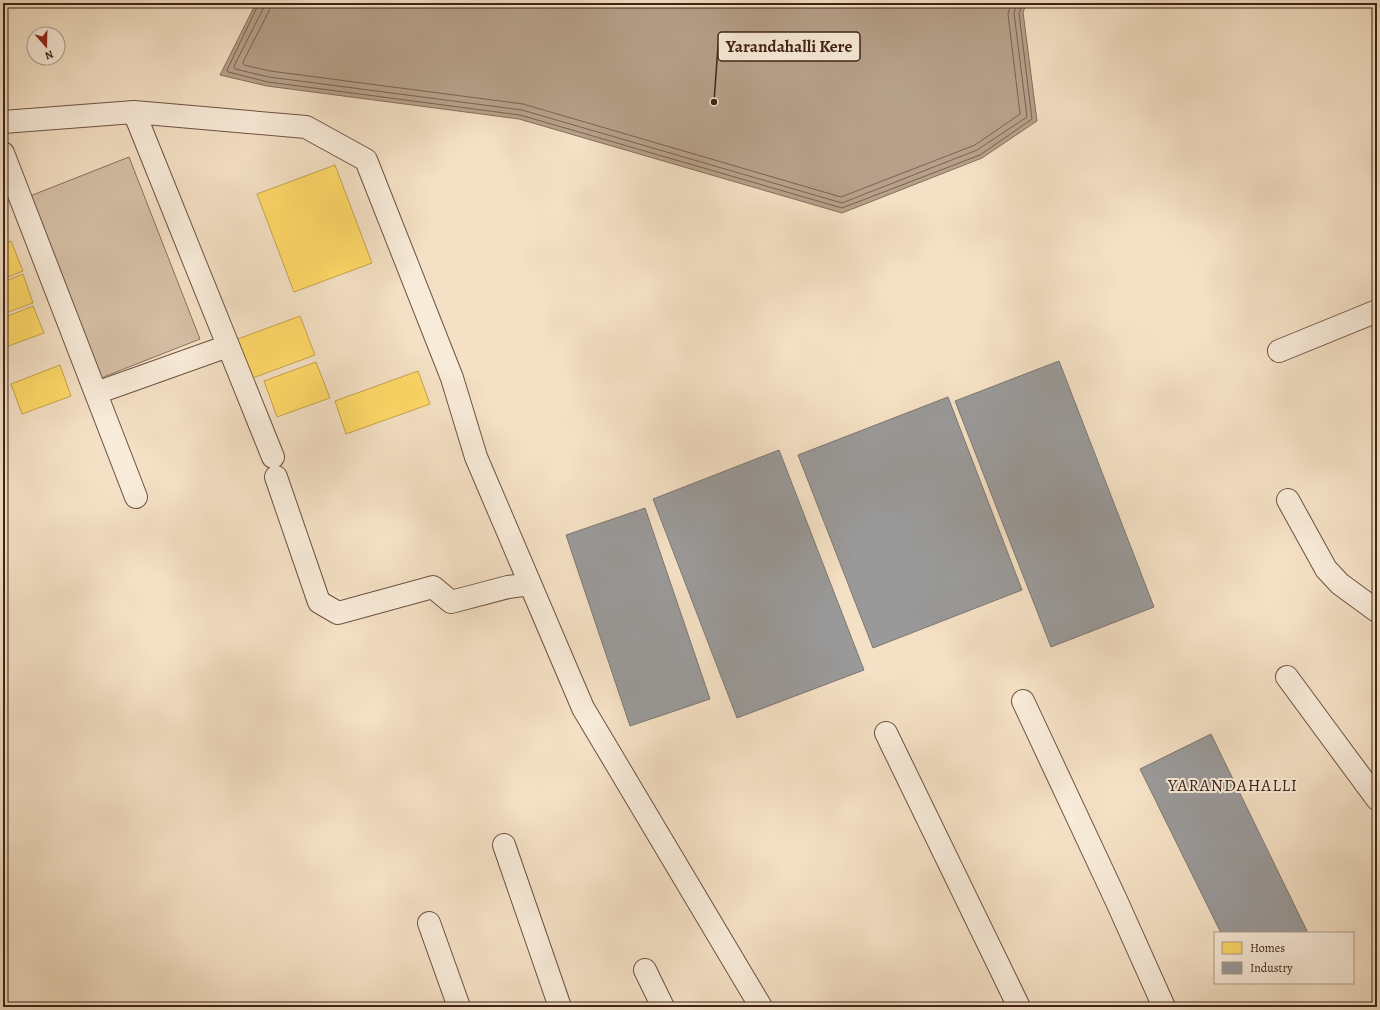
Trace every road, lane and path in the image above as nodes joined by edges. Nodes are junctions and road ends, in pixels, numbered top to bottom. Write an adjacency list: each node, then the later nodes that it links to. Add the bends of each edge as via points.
1 (134, 112): 2 (street); 5 (street); 10 (street, via 306,127 366,160 452,378 476,457)
2 (3, 122)
3 (3, 153): 7 (street)
4 (1377, 311): 6 (street)
5 (228, 346): 7 (street); 10 (street, via 274,467 318,602 338,613 433,587 451,602)
6 (1279, 351)
7 (96, 393): 8 (street)
8 (136, 497)
9 (1288, 500): 11 (street, via 1326,569 1340,584)
10 (529, 584): 22 (street, via 583,708)
11 (1377, 611)
12 (1287, 677): 15 (street)
13 (1023, 701): 24 (street)
14 (886, 733): 23 (street)
15 (1377, 799)
16 (504, 844): 20 (street)
17 (429, 923): 19 (street)
18 (645, 970): 21 (street)
19 (459, 1007)
20 (560, 1007)
21 (663, 1007)
22 (761, 1007)
23 (1019, 1007)
24 (1164, 1007)

